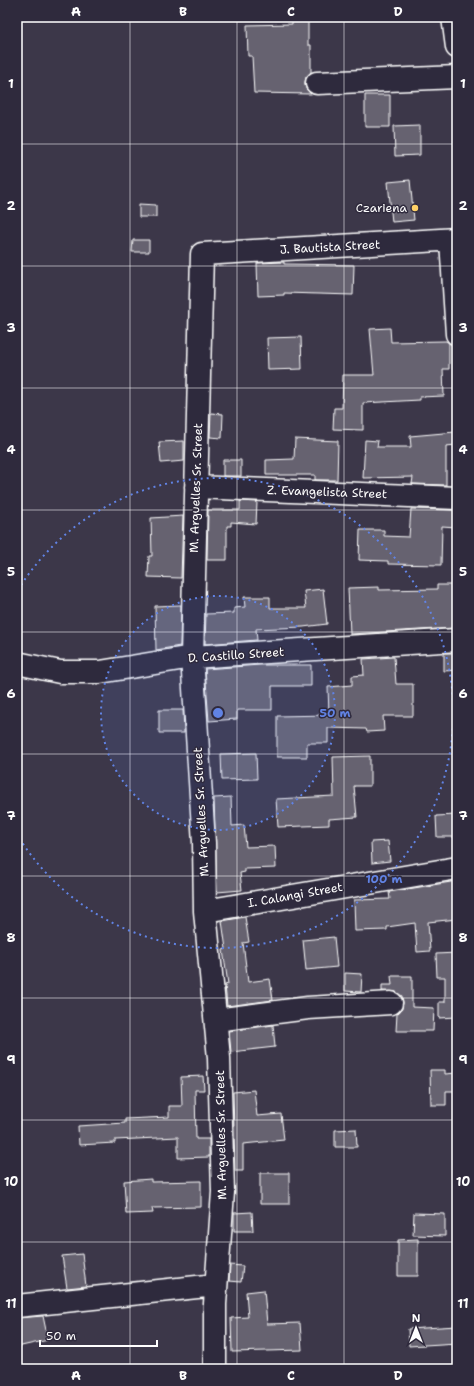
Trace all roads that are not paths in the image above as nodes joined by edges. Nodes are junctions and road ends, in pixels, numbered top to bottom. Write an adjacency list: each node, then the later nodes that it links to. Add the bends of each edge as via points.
1 (453, 17): 2 (street)
2 (457, 47)
3 (457, 77): 4 (street)
4 (317, 84)
5 (454, 240): 6 (street, J. Bautista Street); 7 (street)
6 (202, 254): 8 (street, M. Arguelles Sr. Street)
7 (457, 334)
8 (196, 487): 9 (street, Z. Evangelista Street); 11 (street, M. Arguelles Sr. Street)
9 (457, 498)
10 (457, 640): 11 (street, D. Castillo Street)
11 (192, 657): 12 (street, D. Castillo Street, via 100,672 60,672); 14 (street, M. Arguelles Sr. Street, via 204,843)
12 (17, 663)
13 (457, 868): 14 (street, I. Calangi Street)
14 (205, 911): 16 (street, M. Arguelles Sr. Street)
15 (391, 1003): 16 (street, via 308,1008)
16 (216, 1020): 17 (street, M. Arguelles Sr. Street, via 223,1192)
17 (216, 1285): 18 (street); 19 (street, M. Arguelles Sr. Street)
18 (17, 1306)
19 (215, 1369)

